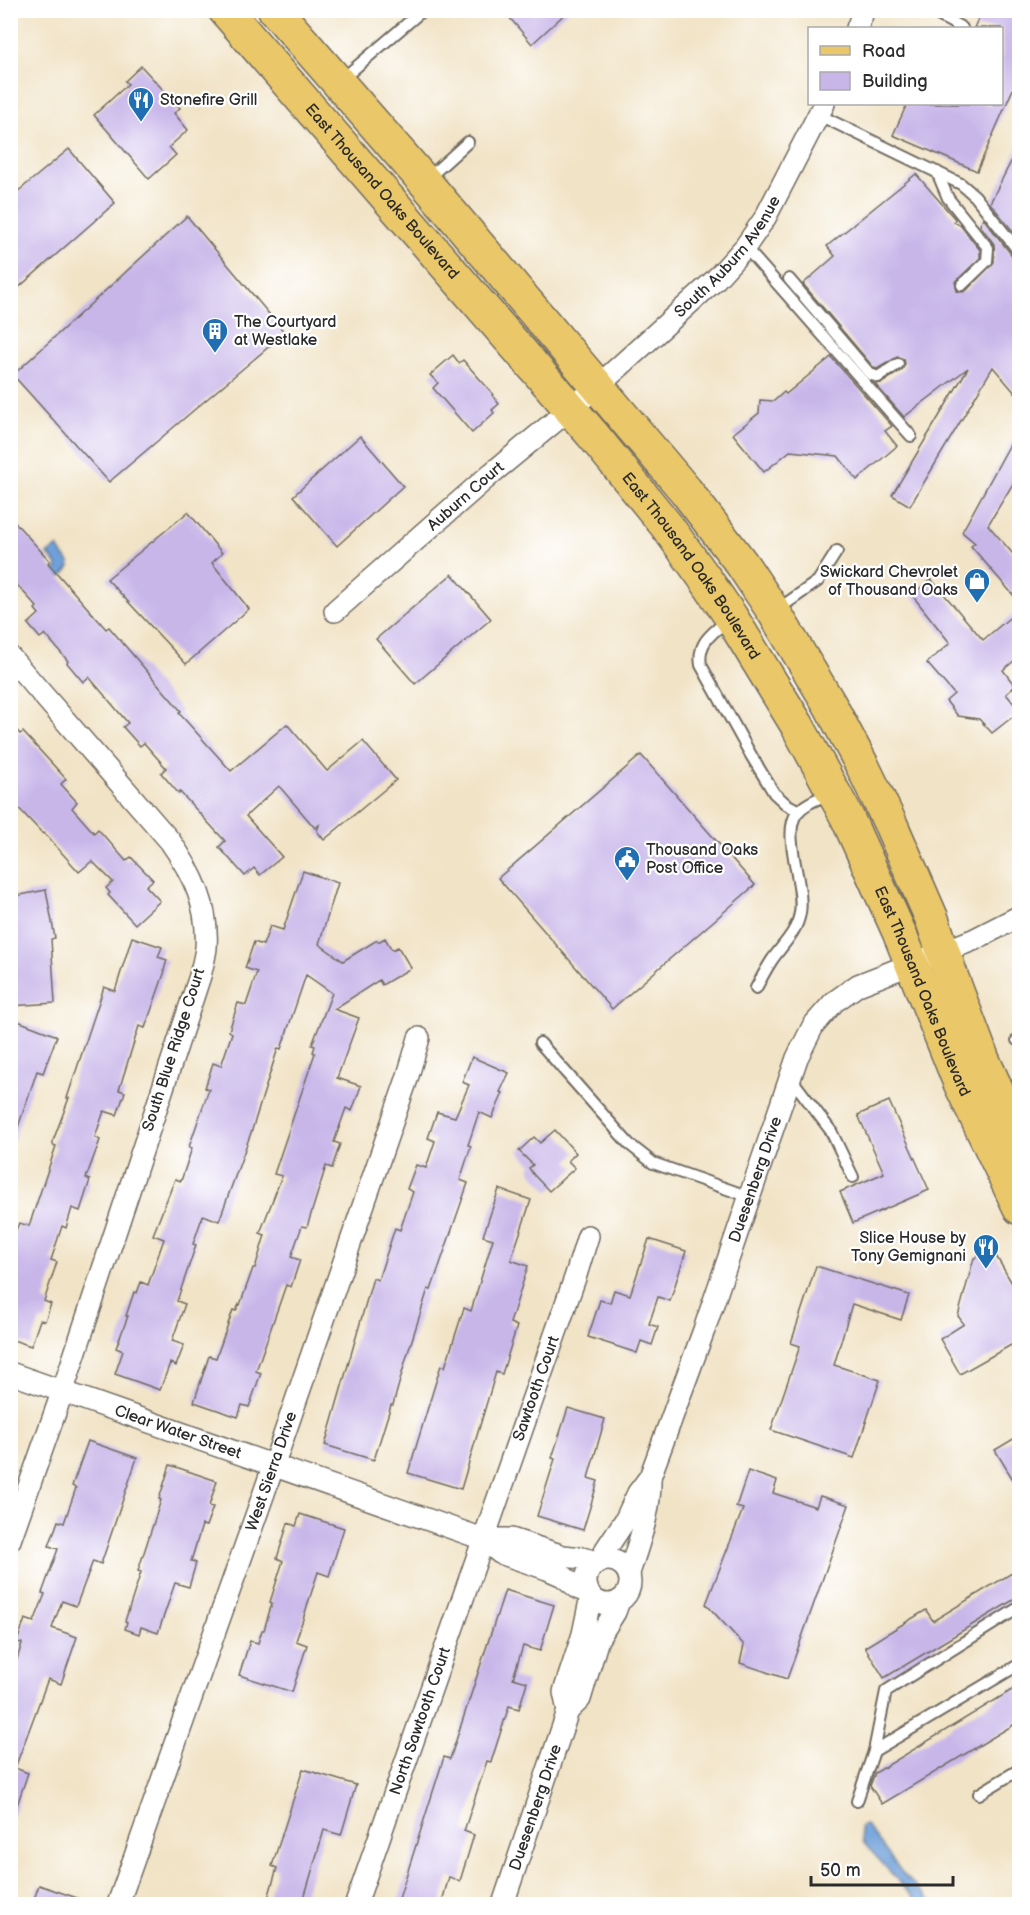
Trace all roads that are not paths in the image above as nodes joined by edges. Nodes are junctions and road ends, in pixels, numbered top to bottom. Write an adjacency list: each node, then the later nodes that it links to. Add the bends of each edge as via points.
1 (225, 10): 19 (main road, East Thousand Oaks Boulevard)
2 (274, 10): 8 (main road, East Thousand Oaks Boulevard)
3 (423, 10): 8 (lane)
4 (864, 10): 6 (street)
5 (929, 10): 7 (lane)
6 (856, 27)
7 (960, 27)
8 (338, 82): 12 (main road, East Thousand Oaks Boulevard)
9 (821, 109): 11 (lane); 13 (street, South Auburn Avenue, via 765,218)
10 (468, 142): 12 (lane)
11 (937, 172): 14 (lane, via 975,196); 16 (lane, via 948,198 988,248 987,261)
12 (424, 181): 18 (main road, East Thousand Oaks Boulevard)
13 (745, 247): 18 (street, South Auburn Avenue, via 715,280); 20 (lane)
14 (1020, 253)
15 (789, 279): 17 (lane, via 870,374 878,377)
16 (962, 285)
17 (898, 364)
18 (598, 386): 19 (street, Auburn Court); 23 (main road, East Thousand Oaks Boulevard, via 686,491)
19 (570, 409): 22 (street, Auburn Court); 24 (main road, East Thousand Oaks Boulevard, via 666,525)
20 (911, 436)
21 (837, 551): 23 (lane, via 818,581)
22 (335, 611)
23 (774, 612): 29 (main road, East Thousand Oaks Boulevard, via 863,767)
24 (731, 618): 26 (main road, East Thousand Oaks Boulevard); 27 (lane, via 705,642 699,654 701,666 774,793)
25 (10, 657): 41 (street, South Blue Ridge Court, via 170,841 193,878 205,919 206,948 200,976)
26 (834, 791): 27 (lane); 30 (main road, East Thousand Oaks Boulevard)
27 (799, 811): 31 (lane, via 791,833 801,911 796,928)
28 (1020, 916): 29 (street, Duesenberg Drive)
29 (944, 951): 30 (street, Duesenberg Drive); 35 (main road, East Thousand Oaks Boulevard, via 983,1060)
30 (911, 963): 34 (street, Duesenberg Drive, via 858,985 834,1002 813,1026); 38 (main road, East Thousand Oaks Boulevard, via 960,1083)
31 (756, 988)
32 (419, 1038): 42 (street, West Sierra Drive)
33 (540, 1043): 37 (lane, via 629,1144 653,1163)
34 (790, 1077): 36 (lane, via 831,1131); 37 (street, Duesenberg Drive)
35 (1020, 1141)
36 (853, 1177)
37 (750, 1197): 43 (street, Duesenberg Drive)
38 (1020, 1208)
39 (588, 1236): 44 (street, Sawtooth Court)
40 (10, 1372): 41 (street, Clear Water Street)
41 (63, 1390): 42 (street, Clear Water Street); 45 (street, South Blue Ridge Court)
42 (273, 1466): 44 (street, Clear Water Street); 57 (street, West Sierra Drive)
43 (650, 1478): 46 (street, Duesenberg Drive); 47 (street, Duesenberg Drive, via 651,1495)
44 (483, 1539): 46 (street, Clear Water Street, via 511,1539 563,1556); 48 (street, Clear Water Street, via 500,1553 563,1576); 58 (street, North Sawtooth Court)
45 (10, 1540)
46 (599, 1561): 47 (street, via 615,1560); 48 (street, Duesenberg Drive, via 586,1579)
47 (629, 1573): 49 (street, Duesenberg Drive, via 630,1587)
48 (590, 1594): 49 (street, via 604,1604); 52 (street, Duesenberg Drive, via 583,1634 564,1692)
49 (619, 1601): 52 (street, Duesenberg Drive, via 598,1639 580,1699)
50 (1020, 1607): 53 (lane, via 886,1691)
51 (1020, 1664): 53 (lane)
52 (568, 1710): 59 (street, Duesenberg Drive)
53 (874, 1751): 56 (lane)
54 (1020, 1769): 55 (lane)
55 (979, 1794)
56 (857, 1801)
57 (118, 1905)
58 (356, 1905)
59 (502, 1905)

